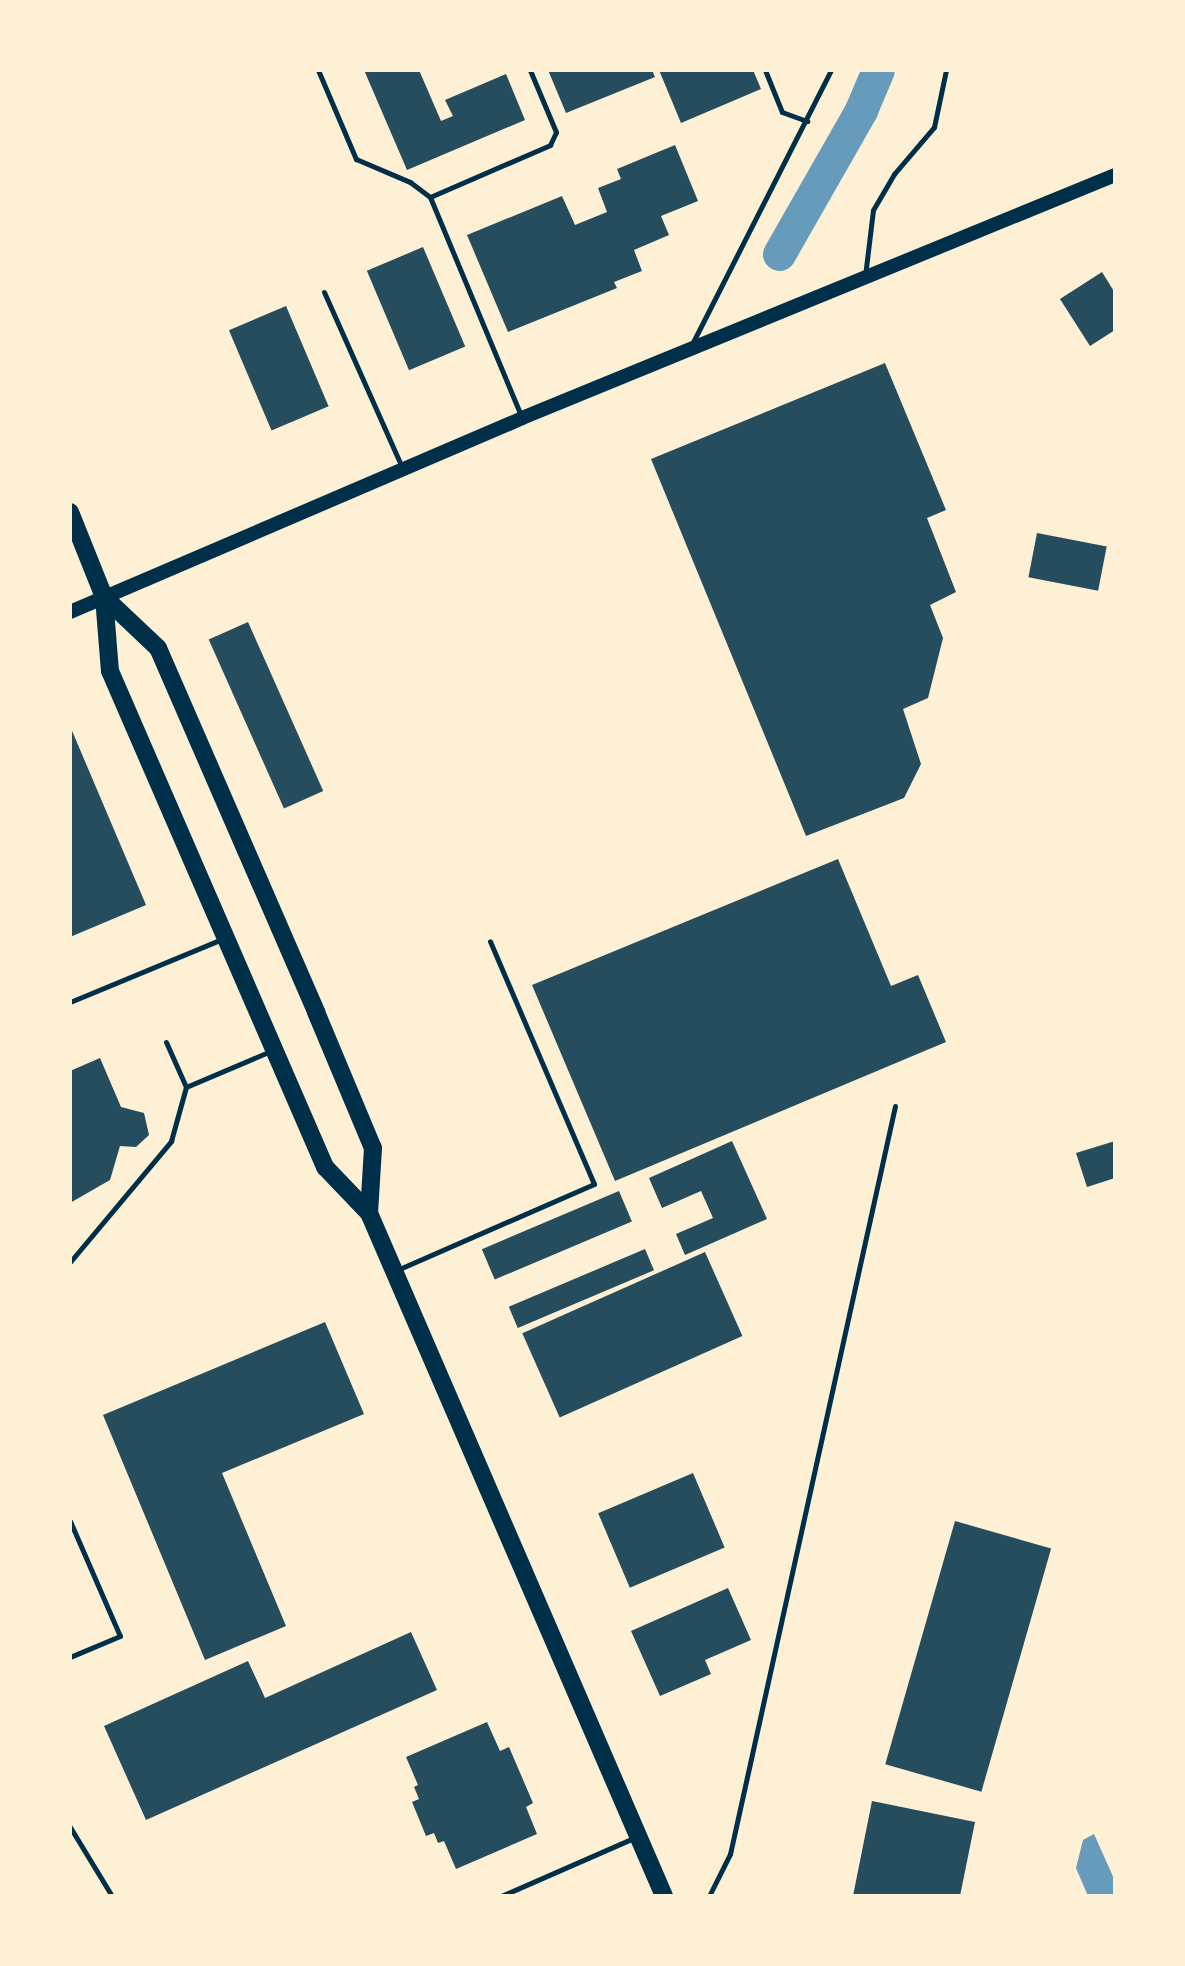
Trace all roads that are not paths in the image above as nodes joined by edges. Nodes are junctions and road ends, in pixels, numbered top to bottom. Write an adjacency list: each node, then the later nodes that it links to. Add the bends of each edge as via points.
1 (318, 70): 8 (lane, via 356,159 410,182)
2 (530, 70): 8 (lane, via 556,132 550,145)
3 (765, 70): 6 (lane, via 782,111)
4 (831, 70): 6 (lane)
5 (946, 70): 9 (lane, via 934,127 894,174 873,210)
6 (807, 121): 11 (lane)
7 (1115, 176): 9 (main road)
8 (430, 197): 12 (lane)
9 (864, 276): 11 (main road)
10 (324, 292): 13 (lane)
11 (690, 348): 12 (main road)
12 (522, 418): 13 (main road)
13 (403, 470): 15 (main road)
14 (70, 512): 15 (main road)
15 (104, 597): 16 (main road); 17 (main road, via 110,671); 24 (main road, via 158,648 311,1001 373,1148)
16 (70, 612)
17 (225, 938): 19 (lane); 21 (main road)
18 (490, 941): 26 (lane, via 594,1184)
19 (70, 1002)
20 (166, 1042): 22 (lane)
21 (274, 1050): 22 (lane); 24 (main road, via 325,1167)
22 (186, 1087): 25 (lane, via 171,1140)
23 (895, 1106): 34 (lane, via 730,1854)
24 (369, 1213): 26 (main road)
25 (70, 1262)
26 (394, 1271): 30 (main road)
27 (70, 1521): 28 (lane, via 120,1636)
28 (70, 1657)
29 (70, 1827): 31 (lane)
30 (639, 1836): 32 (lane); 33 (main road)
31 (112, 1896)
32 (501, 1896)
33 (664, 1896)
34 (709, 1896)

